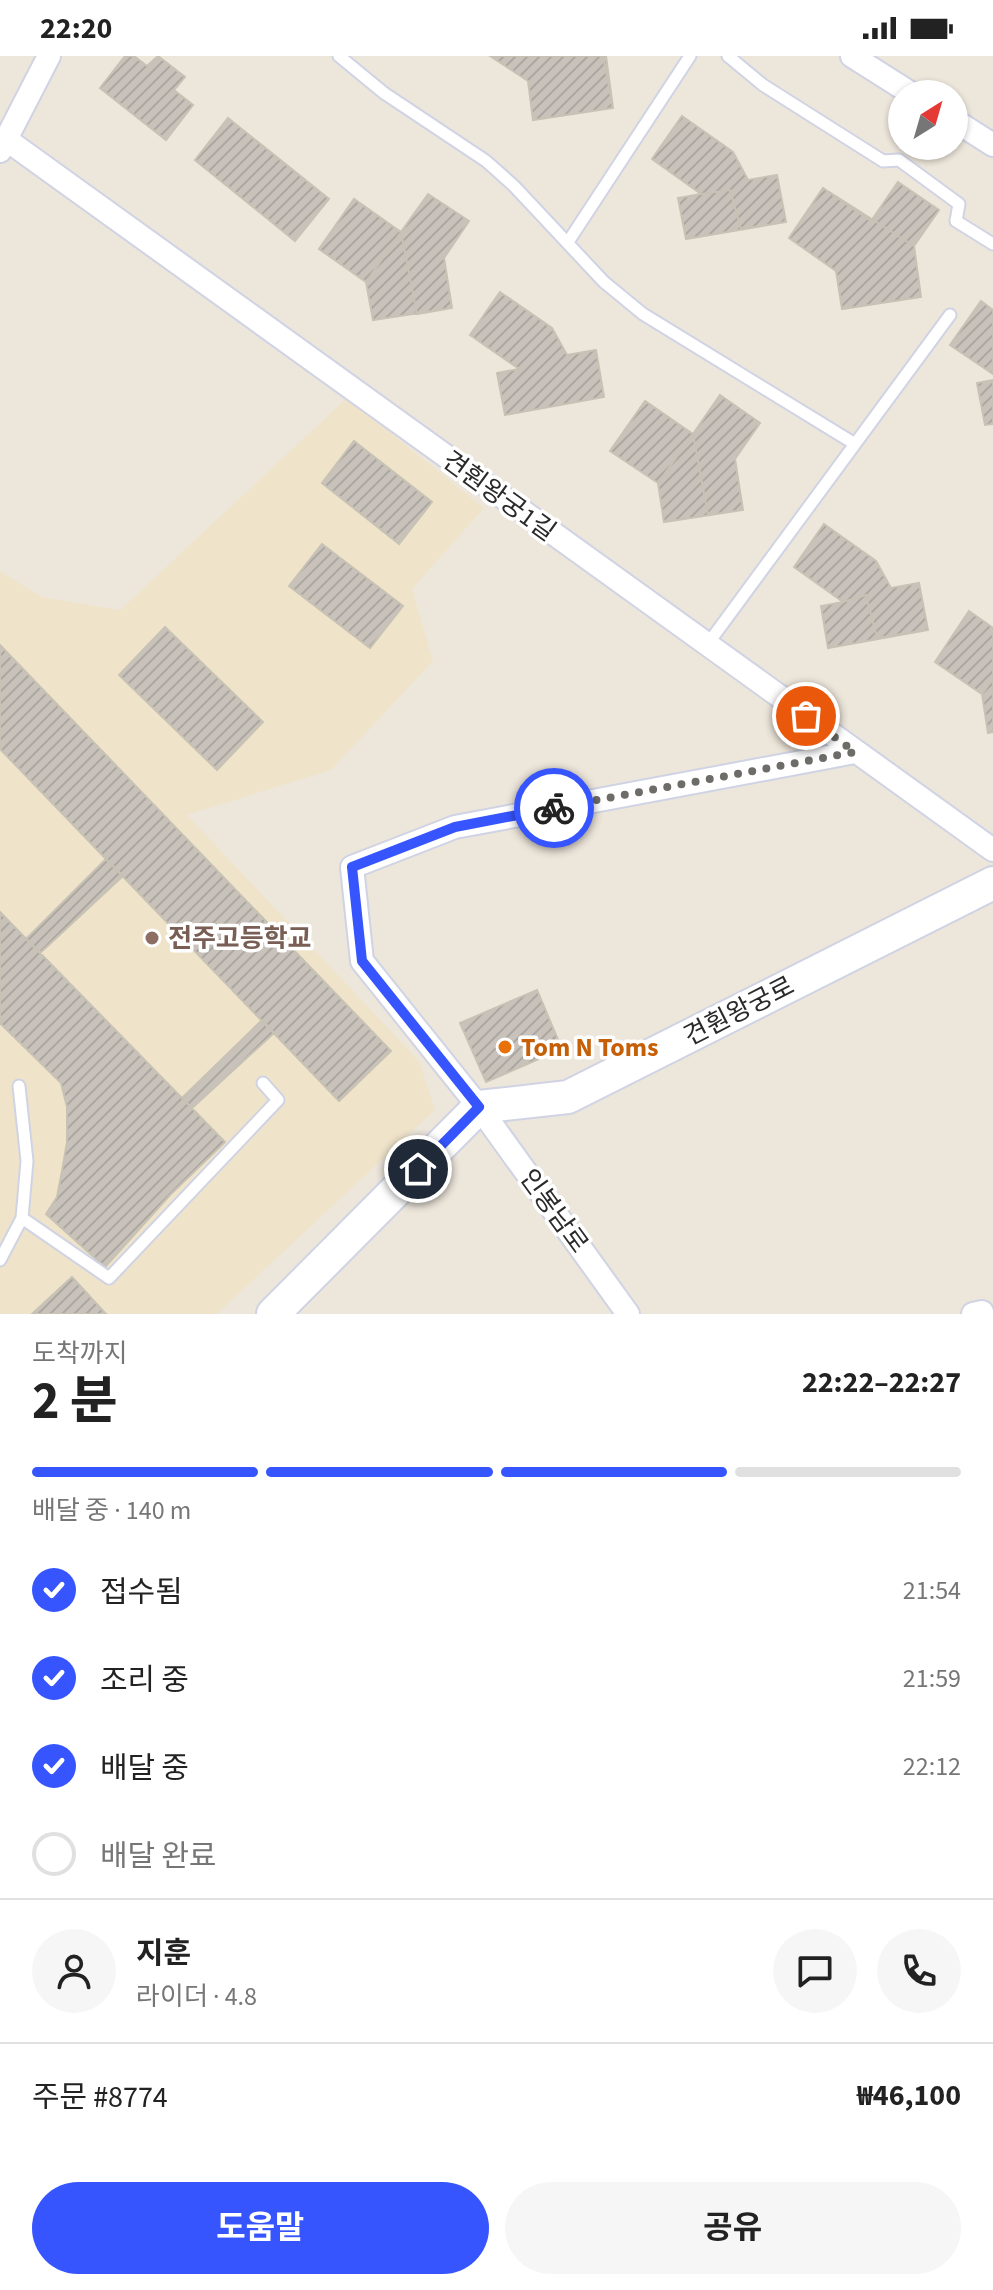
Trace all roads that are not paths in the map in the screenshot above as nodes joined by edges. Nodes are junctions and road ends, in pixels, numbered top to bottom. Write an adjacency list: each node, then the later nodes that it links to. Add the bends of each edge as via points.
1 (339, 56): 10 (lane, via 486,161)
2 (690, 56): 10 (lane)
3 (728, 56): 11 (lane, via 763,85 883,161 899,160 959,204 956,221)
4 (852, 56): 6 (street)
5 (40, 60): 8 (street)
6 (890, 80)
7 (968, 129): 9 (street)
8 (4, 145): 14 (street, 견훤왕궁1길)
9 (993, 145)
10 (568, 242): 13 (lane, via 643,314)
11 (993, 244)
12 (950, 315): 13 (lane)
13 (855, 444): 14 (lane)
14 (707, 645): 15 (street, 견훤왕궁1길)
15 (855, 752): 16 (street, 견훤왕궁1길); 20 (street, 인봉남로, via 455,827 352,867 362,961)
16 (993, 850)
17 (993, 883): 20 (street, 견훤왕궁로, via 568,1097)
18 (263, 1083): 21 (lane, via 278,1100 109,1278)
19 (19, 1086): 21 (lane, via 27,1161)
20 (479, 1107): 23 (street); 24 (street, 인봉남로)
21 (22, 1218): 22 (lane)
22 (0, 1260)
23 (273, 1314)
24 (628, 1314)

